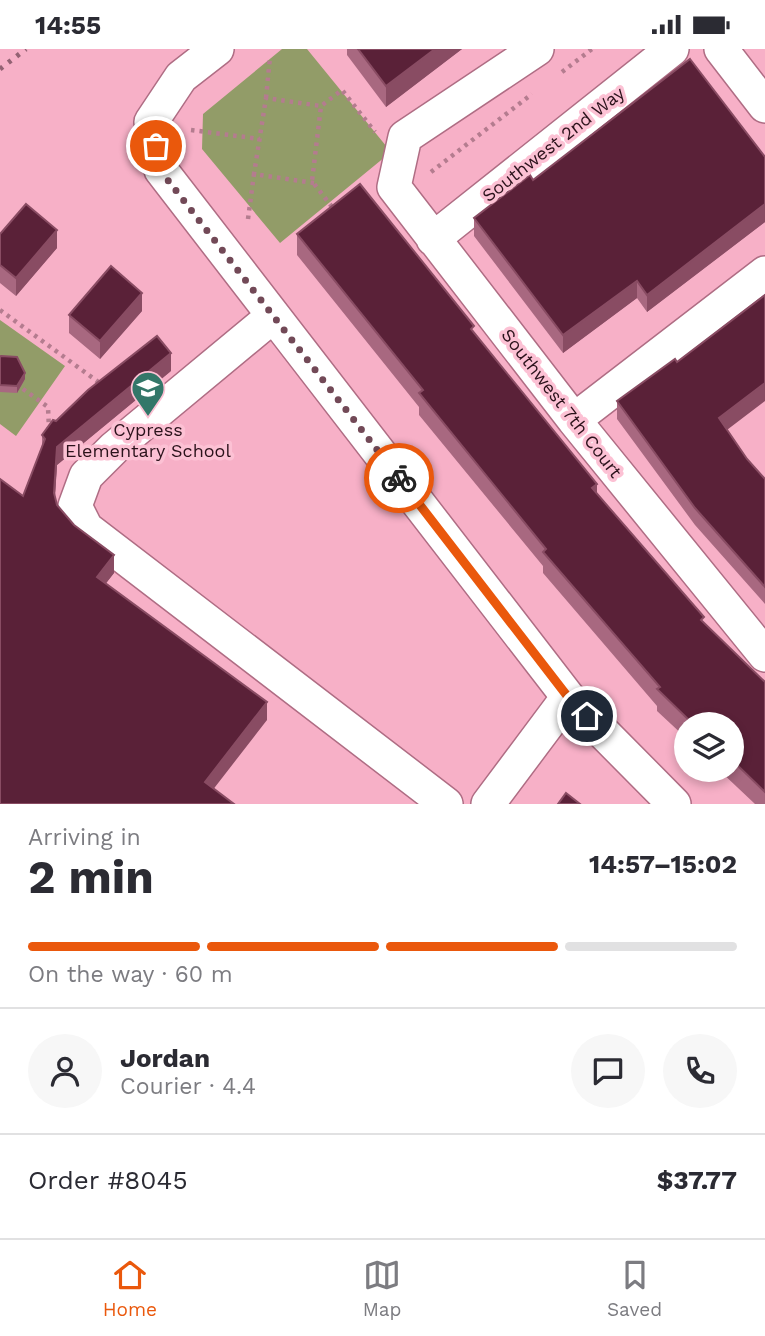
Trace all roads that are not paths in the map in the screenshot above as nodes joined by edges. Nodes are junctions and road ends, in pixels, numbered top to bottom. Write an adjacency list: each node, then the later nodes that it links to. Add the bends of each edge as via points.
1 (217, 49): 8 (street, via 181,77 151,122 160,170)
2 (537, 49): 6 (street, Southwest 7th Court, via 405,137 394,187)
3 (673, 49): 6 (street, Southwest 2nd Way)
4 (721, 49): 5 (street)
5 (765, 106)
6 (433, 239): 9 (street, Southwest 7th Court)
7 (765, 273): 9 (street)
8 (273, 316): 11 (street); 12 (street, via 114,448 86,477 75,506 86,528)
9 (574, 420): 10 (street, Southwest 7th Court)
10 (765, 655)
11 (568, 697): 13 (street); 14 (street)
12 (446, 804)
13 (488, 804)
14 (674, 804)

